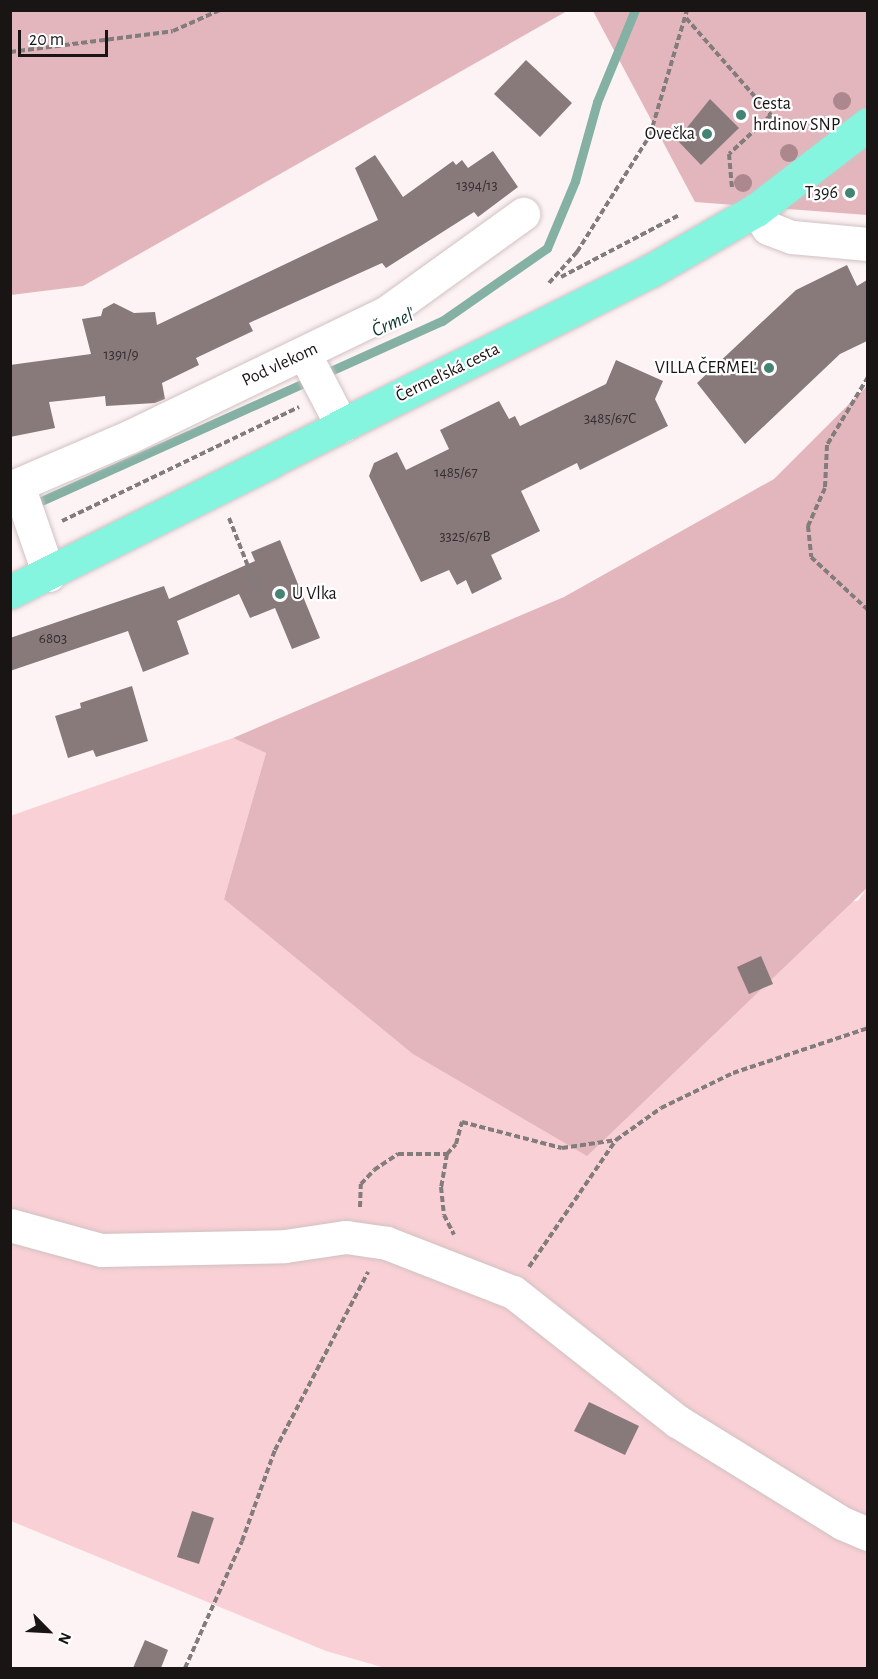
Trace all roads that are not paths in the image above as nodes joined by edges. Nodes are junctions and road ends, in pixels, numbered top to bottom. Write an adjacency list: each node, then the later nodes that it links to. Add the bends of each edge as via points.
1 (867, 124): 2 (main road, Čermeľská cesta)
2 (744, 201): 4 (street, via 768,228 792,237); 6 (main road, Čermeľská cesta, via 652,270)
3 (524, 214): 5 (street, Pod vlekom, via 387,312)
4 (867, 244)
5 (316, 376): 6 (street); 7 (street, Pod vlekom)
6 (342, 426): 8 (main road, Čermeľská cesta)
7 (24, 508): 8 (street)
8 (49, 575): 9 (main road, Čermeľská cesta)
9 (10, 592)
10 (10, 1225): 11 (street, via 101,1250 285,1246 346,1237 380,1242 513,1292 677,1421 842,1523)
11 (867, 1534)

